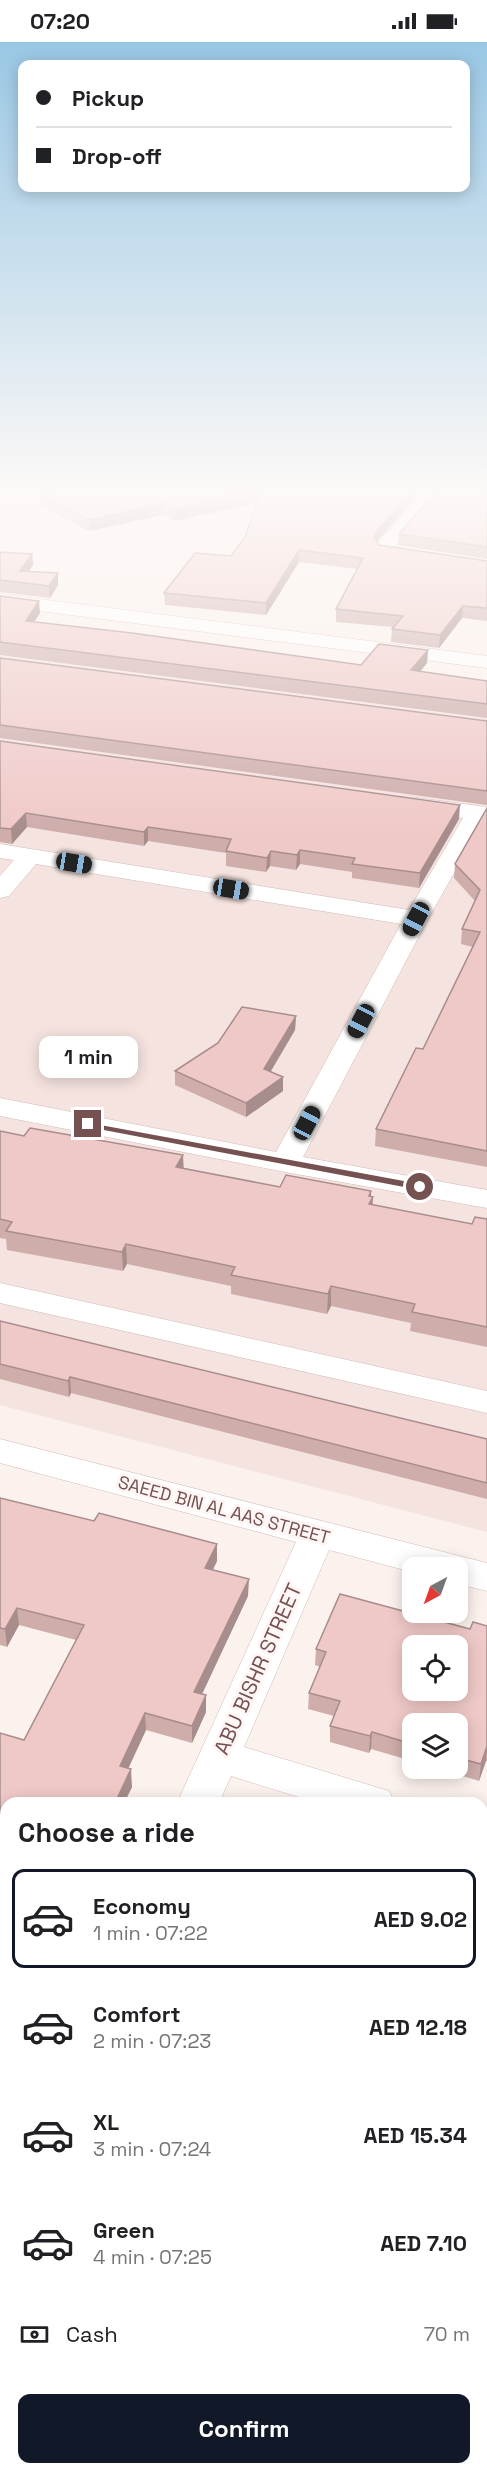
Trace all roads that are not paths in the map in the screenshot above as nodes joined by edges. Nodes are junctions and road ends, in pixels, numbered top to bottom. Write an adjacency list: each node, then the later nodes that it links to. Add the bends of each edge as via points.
1 (44, 606): 3 (street)
2 (0, 616): 4 (street)
3 (487, 662)
4 (487, 675)
5 (395, 802): 6 (street)
6 (482, 814): 10 (street)
7 (0, 851): 8 (street)
8 (30, 856): 9 (street); 10 (street)
9 (0, 891)
10 (416, 919): 12 (street)
11 (0, 1107): 12 (street)
12 (285, 1163): 13 (street)
13 (487, 1199)
14 (0, 1293): 15 (street)
15 (487, 1402)
16 (0, 1451): 17 (street, SAEED BIN AL AAS STREET)
17 (318, 1534): 18 (street, SAEED BIN AL AAS STREET); 21 (street, ABU BISHR STREET)
18 (406, 1557)
19 (468, 1572): 20 (street)
20 (487, 1577)
21 (219, 1756): 22 (street, ABU BISHR STREET); 23 (street)
22 (201, 1797)
23 (354, 1797)

